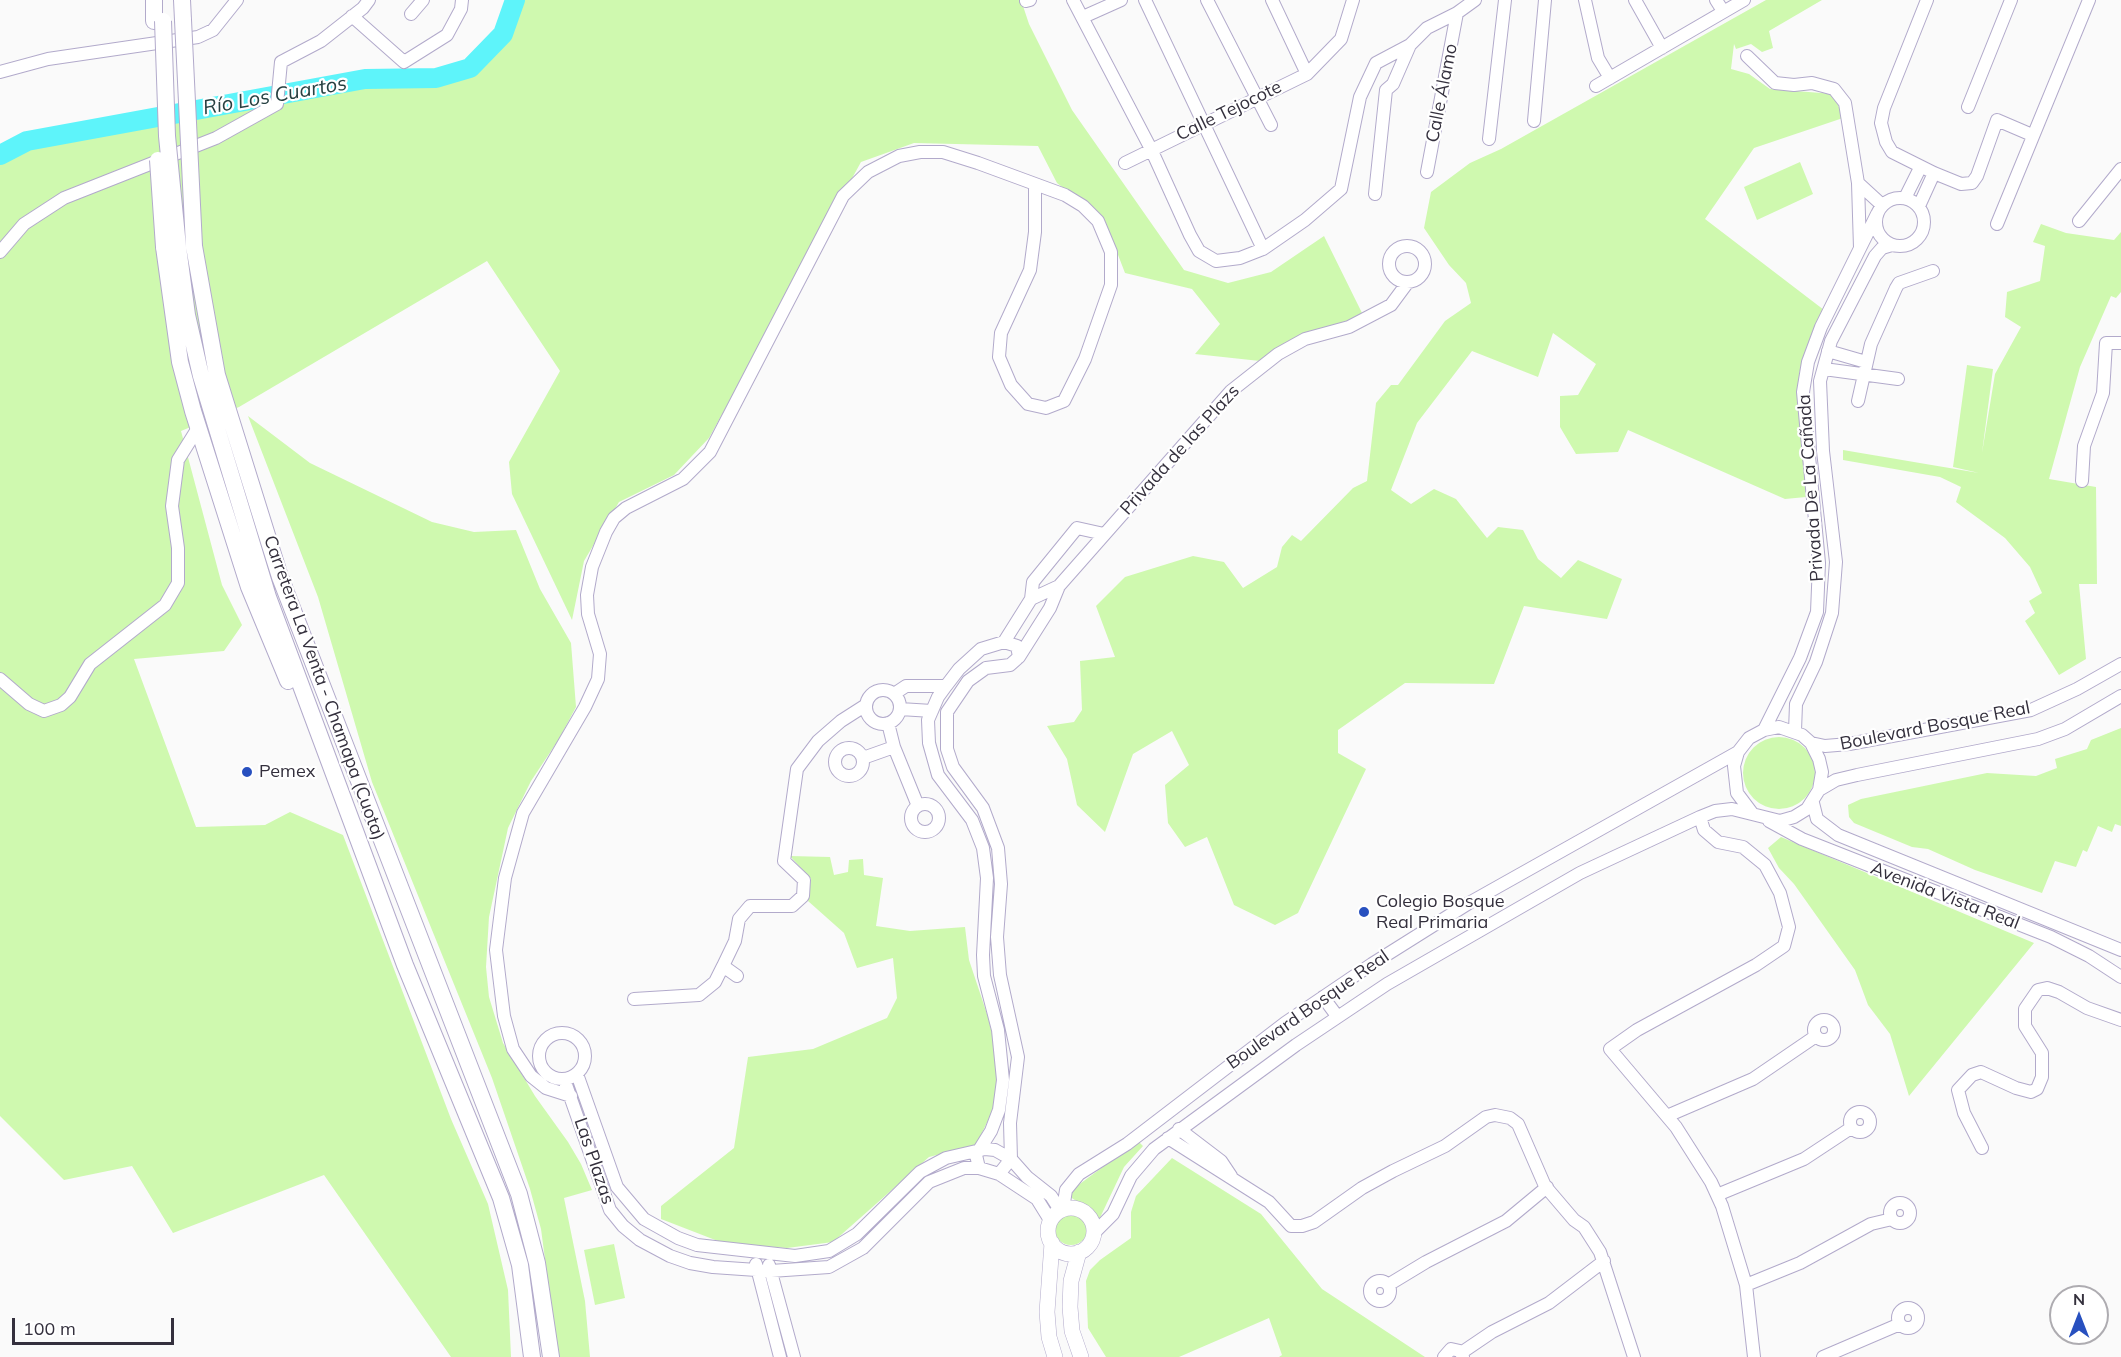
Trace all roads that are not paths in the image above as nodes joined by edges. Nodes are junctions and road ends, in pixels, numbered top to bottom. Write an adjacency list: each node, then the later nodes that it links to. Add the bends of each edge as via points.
1 (154, 0): 29 (highway)
2 (163, 0): 29 (highway, Carretera La Venta - Chamapa (Cuota))
3 (182, 0): 59 (highway, Carretera La Venta - Chamapa (Cuota), bridge)
4 (237, 0): 33 (street, via 213,30 198,37 48,59)
5 (369, 0): 27 (street)
6 (423, 0): 26 (street)
7 (462, 0): 27 (street, via 447,35 404,62)
8 (1073, 0): 28 (street)
9 (1121, 0): 28 (street)
10 (1145, 0): 40 (street)
11 (1207, 0): 37 (street)
12 (1272, 0): 34 (street)
13 (1475, 0): 25 (street)
14 (1505, 0): 43 (street)
15 (1545, 0): 39 (street)
16 (1585, 0): 35 (street, via 1598,58)
17 (1635, 0): 31 (street)
18 (1716, 0): 24 (street)
19 (1744, 0): 24 (street)
20 (1927, 0): 46 (street, via 1881,123 1892,152)
21 (2011, 0): 38 (street)
22 (2089, 0): 42 (street)
23 (1353, 4): 34 (street, via 1341,39)
24 (1723, 11): 31 (street)
25 (1457, 13): 30 (street, via 1427,28); 48 (street, Calle Álamo)
26 (411, 14)
27 (352, 16): 62 (street, via 321,40 281,62 277,104 216,138 64,198 24,224)
28 (1083, 17): 44 (street)
29 (158, 21): 59 (highway, Carretera La Venta - Chamapa (Cuota), bridge)
30 (1410, 45): 52 (street, via 1393,84 1386,90); 60 (street, via 1376,63 1360,97 1341,189)
31 (1662, 48): 35 (street)
32 (1747, 56): 50 (street, via 1775,83 1812,83 1834,89 1845,103)
33 (0, 72)
34 (1307, 74): 37 (street, Calle Tejocote)
35 (1610, 78): 36 (street)
36 (1596, 86)
37 (1257, 97): 40 (street, Calle Tejocote); 41 (street)
38 (1968, 107)
39 (1534, 121)
40 (1204, 123): 44 (street, Calle Tejocote); 60 (street)
41 (1271, 126)
42 (2032, 135): 49 (street, via 1997,120 1972,183); 57 (street)
43 (1489, 139)
44 (1151, 149): 45 (street, Calle Tejocote); 60 (street, via 1199,251 1216,261 1240,258)
45 (1125, 163)
46 (1920, 168): 49 (street); 53 (street)
47 (2121, 169): 56 (street)
48 (1427, 172)
49 (1934, 173): 54 (street)
50 (1858, 183): 55 (street); 61 (street)
51 (1035, 186): 51 (street, via 1065,195 1091,213 1108,241 1113,264 1101,320 1069,396 1059,405 1046,408 1028,404 1011,385 1001,365 999,349 1001,333 1030,270); 114 (street, via 978,163 931,152 888,160 858,179 843,196 710,452 683,479 626,508 606,532 592,567 587,595 588,614 600,654 598,679 523,813 505,878 496,950 504,1016 513,1049 531,1076 546,1088)
52 (1375, 194)
53 (1905, 198): 54 (street); 55 (street, via 1896,198)
54 (1919, 206): 58 (street, via 1925,221 1920,236 1907,245)
55 (1880, 210): 58 (street, via 1880,234); 61 (street, Privada De La Cañada)
56 (2079, 221)
57 (1996, 224)
58 (1892, 245): 66 (street, Privada De La Cañada, via 1875,256)
59 (179, 247): 71 (highway, via 180,362); 96 (highway, Carretera La Venta - Chamapa (Cuota), via 187,315 201,376 268,597); 142 (highway, Carretera La Venta - Chamapa (Cuota), via 279,577 519,1194 537,1263)
60 (1263, 249)
61 (1861, 251): 90 (street, Privada De La Cañada, via 1821,327 1808,362 1803,392 1820,563 1817,612 1800,658)
62 (0, 252)
63 (1934, 271): 67 (street, via 1899,283 1871,344)
64 (1408, 282): 73 (street, Privada de las Plazs, via 1391,305 1349,327 1305,339 1278,354 1231,391)
65 (2121, 342): 72 (street, via 2106,343 2103,393 2084,446)
66 (1828, 351): 67 (street); 68 (street, Privada De La Cañada)
67 (1865, 368): 68 (street); 69 (street); 70 (street)
68 (1824, 369): 91 (street, Privada De La Cañada, via 1820,381 1823,451 1836,562 1832,613 1816,662 1796,704)
69 (1898, 379)
70 (1858, 401)
71 (198, 428): 80 (street, via 178,460 172,507 178,583 165,605 90,664 61,705 44,711); 96 (highway, via 249,587 282,669)
72 (2082, 481)
73 (1104, 534): 74 (street, Privada de las Plazs); 75 (street, via 1077,528 1034,582)
74 (1059, 586): 75 (street, Privada de las Plazs); 76 (street, Privada de las Plazs)
75 (1031, 599): 76 (street); 77 (street)
76 (1050, 608): 78 (street, Privada de las Plazs)
77 (1004, 642): 78 (street, via 1017,646); 81 (street, via 981,649)
78 (1019, 657): 121 (street, via 1010,666 986,668 968,681 947,712 946,749 961,780 983,808 998,848 1000,975 1018,1057 1010,1123)
79 (2121, 664): 92 (street, Boulevard Bosque Real, via 2031,710 1849,744)
80 (0, 679)
81 (946, 686): 82 (street, via 906,686); 86 (street)
82 (894, 694): 84 (street, via 880,691); 85 (street)
83 (2121, 696): 97 (street, Boulevard Bosque Real, via 2038,740 1857,774)
84 (866, 705): 87 (street); 88 (street)
85 (900, 709): 86 (street); 89 (street)
86 (932, 711): 120 (street, via 928,720 929,743 938,774 972,820 983,848 987,878 982,955 1000,1038 1002,1092 991,1131)
87 (872, 720): 88 (street); 89 (street)
88 (841, 721): 104 (street, via 818,741 796,769 784,861 804,880 803,896 792,906 750,906 739,920 735,941)
89 (888, 723): 93 (street)
90 (1764, 730): 91 (street); 94 (street, via 1749,738)
91 (1795, 731): 92 (street)
92 (1811, 743): 97 (street, via 1822,772)
93 (894, 747): 95 (street); 99 (street)
94 (1738, 752): 100 (street, via 1734,780 1737,793); 107 (street, Boulevard Bosque Real, via 1469,903)
95 (863, 758)
96 (328, 762): 141 (highway, Carretera La Venta - Chamapa (Cuota), via 405,965 501,1198 520,1265)
97 (1819, 790): 98 (street)
98 (1813, 802): 102 (street, via 1794,817); 103 (street, Avenida Vista Real, via 1817,819 1838,835)
99 (918, 806)
100 (1752, 813): 101 (street, Boulevard Bosque Real, via 1732,809); 102 (street)
101 (1701, 817): 109 (street, Boulevard Bosque Real, via 1580,873); 115 (street, via 1704,830 1718,842 1743,847 1765,864 1780,893 1789,927 1784,946 1766,959 1610,1049)
102 (1766, 819): 106 (street, Avenida Vista Real, via 1802,839 2051,937)
103 (2121, 950)
104 (723, 966): 105 (street); 108 (street, via 716,982 699,995)
105 (737, 976)
106 (2121, 978)
107 (1323, 997): 109 (street); 127 (street, Boulevard Bosque Real, via 1127,1144 1079,1174 1066,1190)
108 (634, 999)
109 (1337, 1016): 117 (street, Boulevard Bosque Real)
110 (2121, 1020): 119 (street, via 2087,1008 2059,992 2038,990 2025,1009 2025,1026 2042,1053 2042,1077 2037,1089 2031,1092 2016,1088 1981,1072 1972,1075 1958,1090 1964,1113)
111 (1816, 1036): 115 (street, via 1753,1079)
112 (577, 1074): 113 (street); 113 (street, via 585,1060 583,1045 572,1035 556,1034 540,1049 540,1064 550,1077); 132 (street, Las Plazas, via 617,1187 644,1220 697,1245)
113 (564, 1079): 114 (street, Las Plazas)
114 (571, 1096): 134 (street, Las Plazas, via 610,1210 623,1226 670,1256 712,1267)
115 (1667, 1116): 126 (street)
116 (1851, 1128): 126 (street, via 1804,1159)
117 (1179, 1129): 118 (street, Boulevard Bosque Real); 124 (street, via 1221,1161)
118 (1168, 1138): 124 (street, via 1218,1172); 129 (street, Boulevard Bosque Real, via 1139,1163 1113,1214)
119 (1982, 1148)
120 (978, 1150): 121 (street, via 995,1150); 122 (street); 132 (street, Las Plazas, via 946,1158 920,1172 857,1234 829,1251 795,1257)
121 (1011, 1159): 123 (street); 127 (street, via 1051,1196)
122 (979, 1168): 123 (street); 135 (street, Las Plazas, via 952,1171 929,1182 846,1260 812,1270)
123 (999, 1174): 127 (street)
124 (1231, 1176): 125 (street, via 1269,1202 1291,1226 1302,1226 1314,1222 1362,1188 1495,1115 1518,1124)
125 (1547, 1187): 133 (street, via 1584,1227); 136 (street, via 1506,1221)
126 (1717, 1195): 137 (street)
127 (1058, 1213): 129 (main road, via 1083,1210 1092,1220); 130 (main road, via 1048,1232)
128 (1892, 1219): 137 (street, via 1871,1224 1800,1263)
129 (1094, 1233): 131 (main road, via 1089,1245)
130 (1052, 1243): 131 (main road, via 1066,1253); 145 (main road, via 1047,1312)
131 (1079, 1252): 146 (main road, via 1071,1281 1070,1307 1072,1331)
132 (761, 1254): 134 (street); 135 (street)
133 (1604, 1261): 139 (street, via 1549,1303 1492,1332); 140 (street)
134 (757, 1270): 135 (street, Las Plazas); 143 (street)
135 (771, 1270): 144 (street)
136 (1388, 1285)
137 (1746, 1285): 148 (street)
138 (1900, 1324): 149 (street)
139 (1462, 1355): 147 (street, via 1451,1349)
140 (1630, 1355)
141 (532, 1357)
142 (551, 1357)
143 (780, 1357)
144 (794, 1357)
145 (1055, 1357)
146 (1082, 1357)
147 (1444, 1357)
148 (1754, 1357)
149 (1823, 1357)

